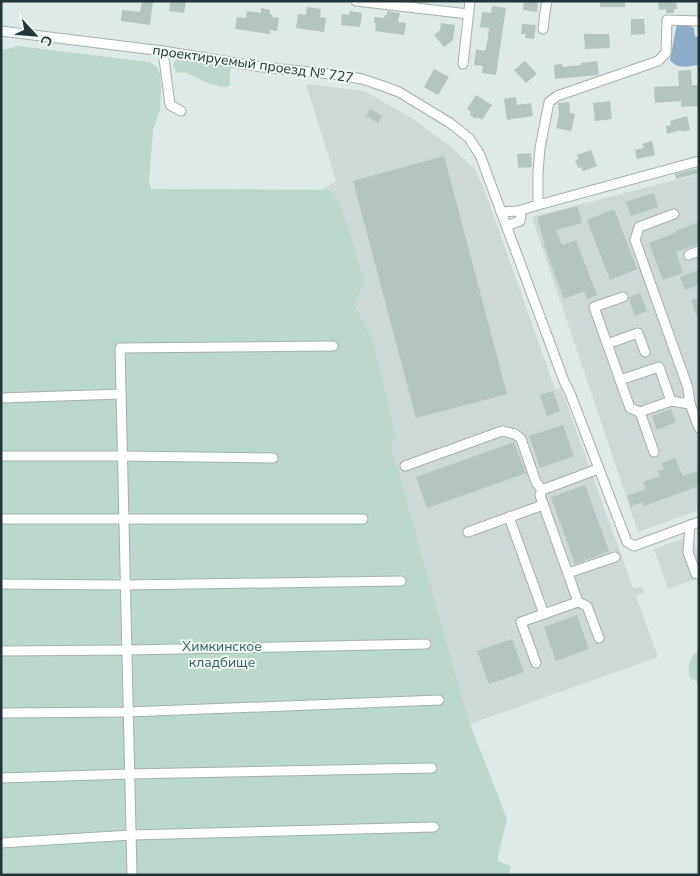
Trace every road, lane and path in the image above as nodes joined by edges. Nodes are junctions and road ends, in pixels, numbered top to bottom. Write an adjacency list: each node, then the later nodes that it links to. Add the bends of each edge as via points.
1 (356, 1): 4 (street)
2 (470, 1): 5 (street)
3 (547, 1): 7 (street)
4 (395, 4): 5 (street)
5 (468, 14): 10 (street)
6 (699, 21): 13 (street, via 667,20 666,52 658,61 556,96 549,102 540,148)
7 (543, 28)
8 (1, 31): 9 (street, проектируемый проезд № 727)
9 (163, 51): 11 (street, via 170,105); 15 (street, проектируемый проезд № 727, via 262,67 340,75 399,92 469,138 480,155)
10 (463, 64)
11 (181, 111)
12 (699, 162): 13 (street)
13 (538, 205): 14 (street)
14 (518, 211): 15 (street); 17 (street, via 520,221)
15 (501, 212): 17 (street, проектируемый проезд № 727)
16 (674, 214): 28 (street, via 639,227 635,240 688,388)
17 (506, 226): 36 (street, проектируемый проезд № 727)
18 (699, 251): 19 (street)
19 (689, 255)
20 (623, 297): 21 (street, via 594,307)
21 (607, 344): 23 (street, via 638,332); 24 (street)
22 (333, 346): 25 (street, via 120,348)
23 (645, 352)
24 (620, 380): 27 (street, via 659,366); 29 (street, via 630,408)
25 (121, 394): 26 (street); 33 (street)
26 (1, 398)
27 (671, 401): 28 (street); 29 (street)
28 (690, 404): 30 (street)
29 (640, 412): 31 (street)
30 (699, 428)
31 (654, 452)
32 (1, 456): 33 (street)
33 (122, 456): 34 (street); 41 (street)
34 (273, 458)
35 (405, 466): 37 (street, via 502,431 521,439 536,482)
36 (598, 469): 37 (street); 43 (street, проектируемый проезд № 727, via 626,542 634,546)
37 (542, 490): 38 (street)
38 (543, 505): 39 (street); 46 (street)
39 (509, 517): 44 (street); 52 (street)
40 (1, 519): 41 (street)
41 (124, 519): 42 (street); 50 (street)
42 (363, 519)
43 (694, 524): 47 (street, via 688,552)
44 (468, 532)
45 (614, 556): 46 (street)
46 (568, 574): 51 (street)
47 (696, 574)
48 (401, 581): 50 (street)
49 (1, 584): 50 (street)
50 (125, 585): 55 (street)
51 (578, 602): 52 (street); 53 (street, via 587,606)
52 (544, 614): 57 (street, via 521,622)
53 (599, 638)
54 (426, 644): 55 (street)
55 (127, 650): 56 (street); 59 (street)
56 (1, 651)
57 (536, 663)
58 (439, 700): 59 (street)
59 (128, 712): 60 (street); 62 (street)
60 (1, 713)
61 (432, 768): 62 (street)
62 (129, 774): 63 (street); 65 (street)
63 (1, 778)
64 (434, 827): 65 (street)
65 (131, 835): 66 (street); 67 (street)
66 (1, 842)
67 (132, 875)

